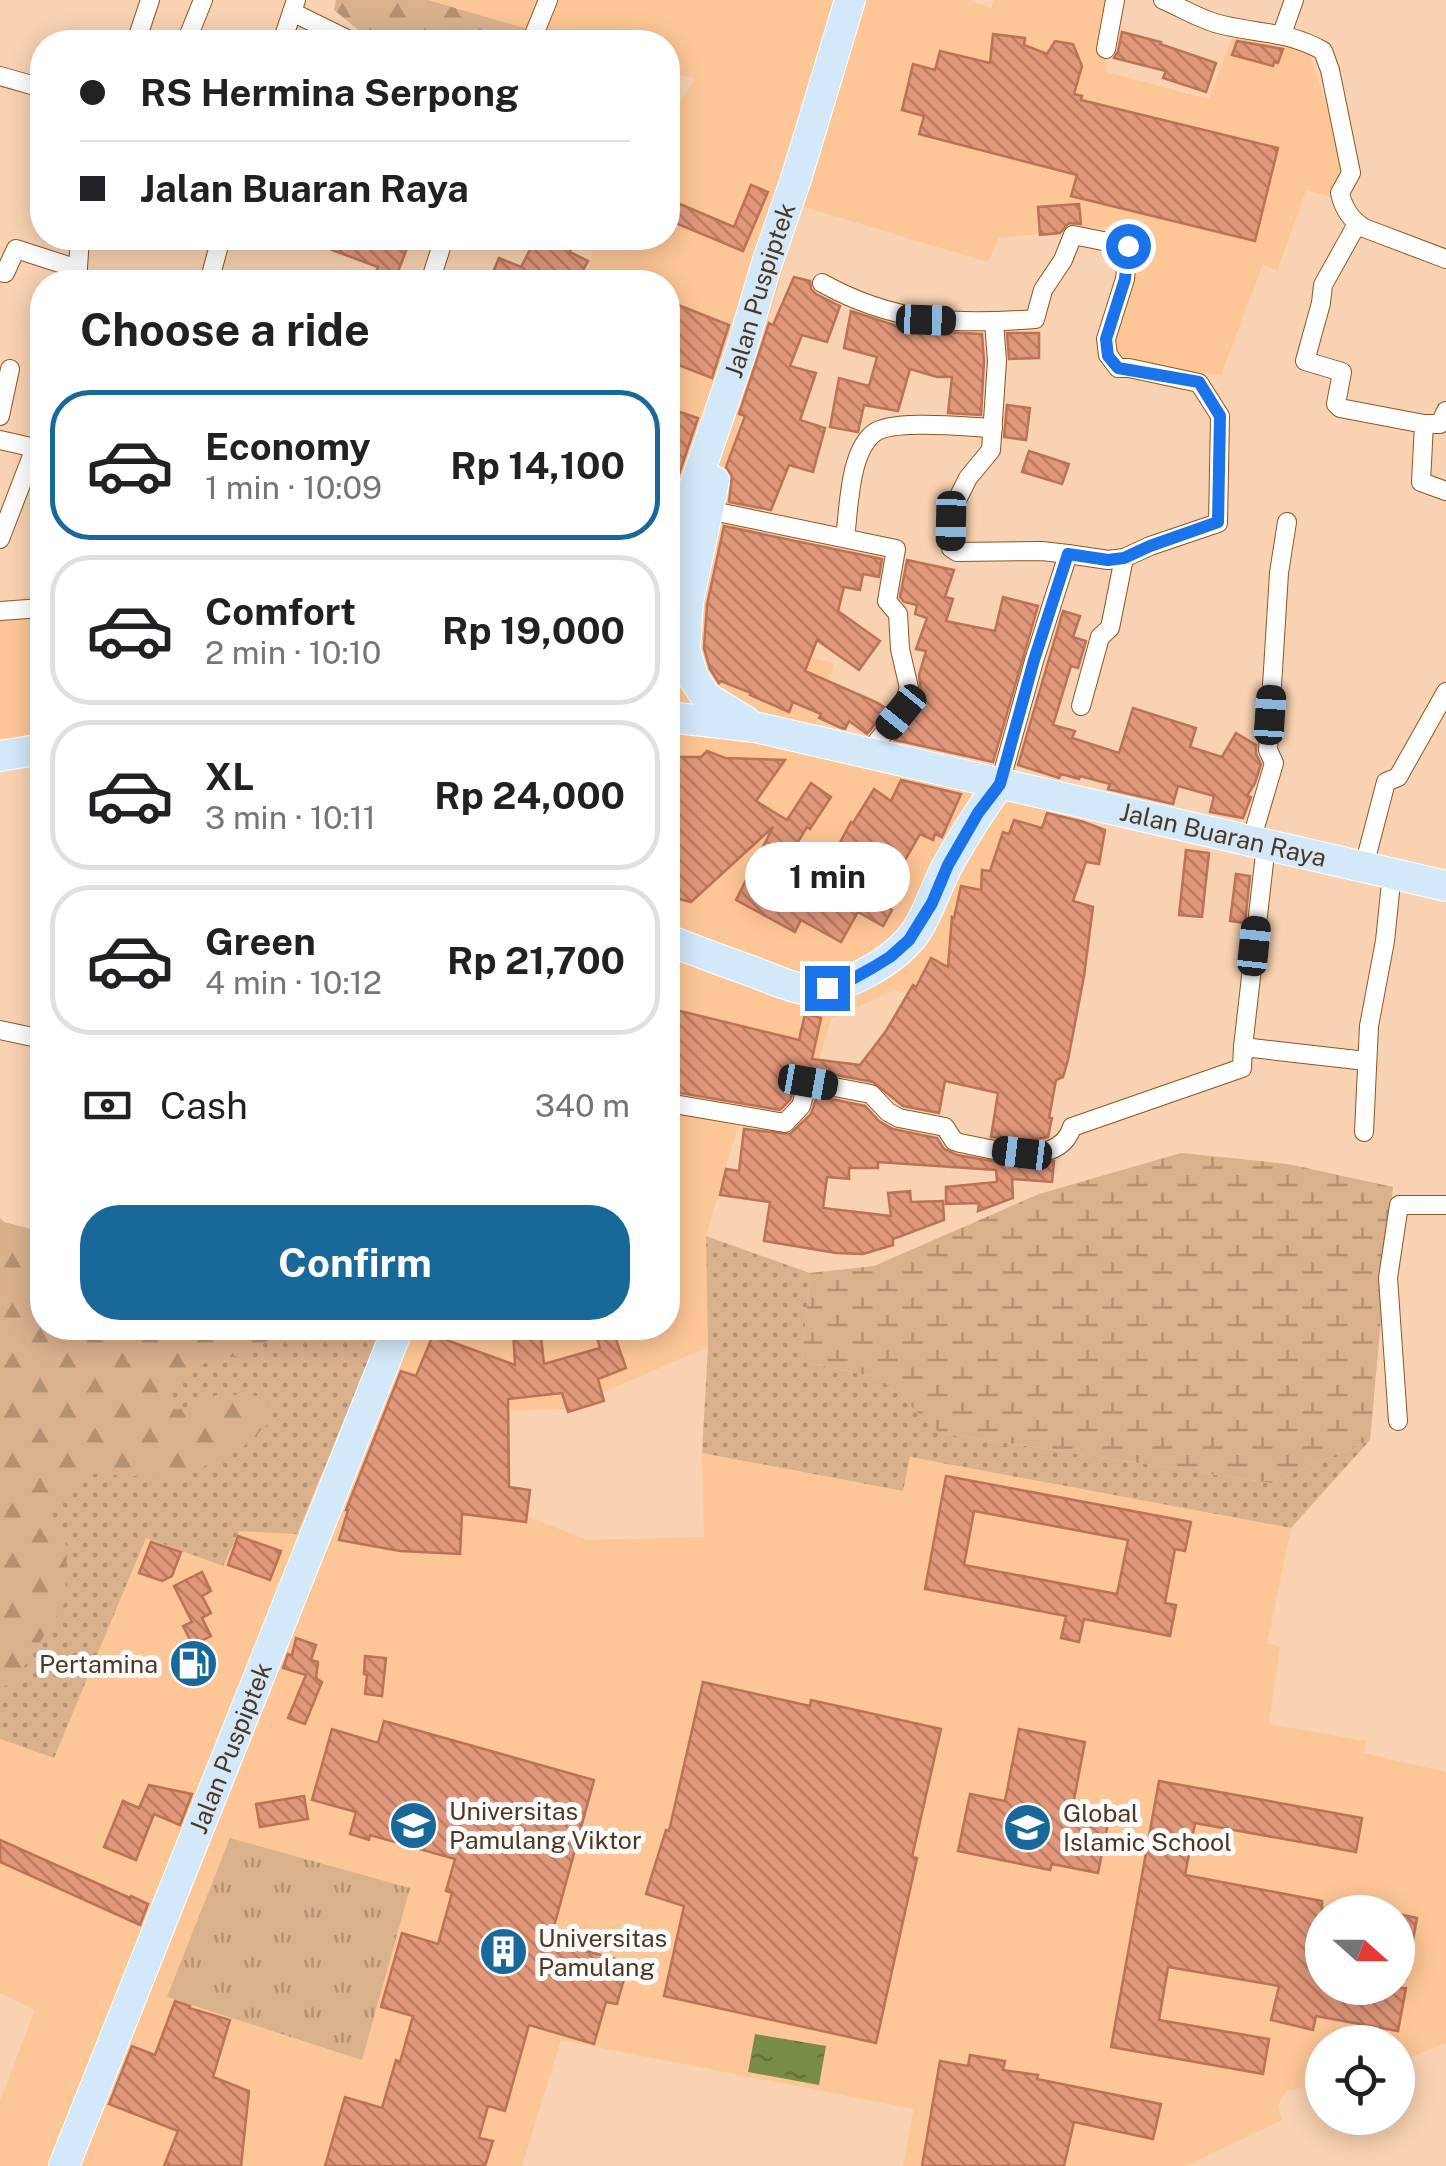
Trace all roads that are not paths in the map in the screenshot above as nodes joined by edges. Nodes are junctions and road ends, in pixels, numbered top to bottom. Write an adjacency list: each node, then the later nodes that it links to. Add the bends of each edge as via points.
1 (150, 0): 9 (street)
2 (202, 0): 10 (street)
3 (548, 0): 13 (street)
4 (850, 0): 33 (main road, Jalan Puspiptek)
5 (1115, 0): 15 (street)
6 (1164, 0): 14 (street, via 1215,23)
7 (1294, 0): 14 (street)
8 (294, 6): 11 (street); 12 (street)
9 (140, 30)
10 (191, 30)
11 (286, 30)
12 (334, 30)
13 (535, 30)
14 (1286, 35): 18 (street, via 1324,51 1351,173 1342,204)
15 (1106, 49)
16 (0, 76): 17 (street)
17 (30, 85)
18 (1357, 224): 19 (street); 27 (street, via 1324,285 1306,361 1342,372 1340,408)
19 (1446, 259)
20 (63, 270): 21 (street, via 16,249)
21 (0, 272)
22 (822, 283): 23 (street, via 910,317)
23 (994, 322): 28 (street); 40 (street, via 1035,319 1073,235 1128,246 1106,339 1108,356 1118,368 1199,382 1220,416 1218,522)
24 (10, 369): 26 (street)
25 (1446, 411): 27 (street, via 1440,424)
26 (0, 416)
27 (1424, 424): 32 (street, via 1421,482)
28 (992, 428): 36 (street, via 877,430 853,476); 39 (street, via 991,450 956,502 951,548)
29 (0, 440): 30 (street)
30 (30, 447)
31 (30, 461): 37 (street)
32 (1446, 491)
33 (697, 511): 35 (main road); 36 (street); 38 (main road, Jalan Puspiptek); 46 (main road, via 685,650 706,697)
34 (1287, 522): 53 (street, via 1268,750 1274,763)
35 (680, 536)
36 (845, 538): 48 (street, via 896,549 887,601 898,614 909,688 901,712)
37 (0, 540)
38 (680, 552)
39 (1068, 554): 40 (street); 51 (street)
40 (1124, 558): 44 (street, via 1110,628 1100,638)
41 (30, 609): 42 (street)
42 (0, 611)
43 (1446, 692): 54 (street, via 1398,777 1386,782)
44 (1081, 706)
45 (680, 718): 46 (main road, Jalan Buaran Raya)
46 (754, 727): 48 (main road, Jalan Buaran Raya)
47 (30, 751): 49 (main road)
48 (866, 754): 50 (main road, Jalan Buaran Raya)
49 (0, 756)
50 (963, 775): 51 (main road, Jalan Buaran Raya); 52 (main road, via 974,786)
51 (1000, 784): 52 (main road); 53 (main road, Jalan Buaran Raya)
52 (978, 813): 56 (main road, via 909,940 854,978 806,989)
53 (1258, 843): 54 (main road, Jalan Buaran Raya); 59 (street)
54 (1378, 869): 55 (main road, Jalan Buaran Raya); 60 (street, via 1385,941)
55 (1446, 886)
56 (680, 945)
57 (0, 1030): 58 (street)
58 (30, 1037)
59 (1243, 1047): 60 (street); 61 (street, via 1242,1068 1072,1127 1049,1153 960,1143 946,1127 888,1112 871,1094 808,1082 801,1106 785,1123)
60 (1366, 1062): 62 (street)
61 (680, 1105)
62 (1364, 1132)
63 (1446, 1205): 65 (street, via 1398,1204 1388,1278)
64 (393, 1340): 66 (main road, Jalan Puspiptek)
65 (1398, 1421)
66 (64, 2166)

